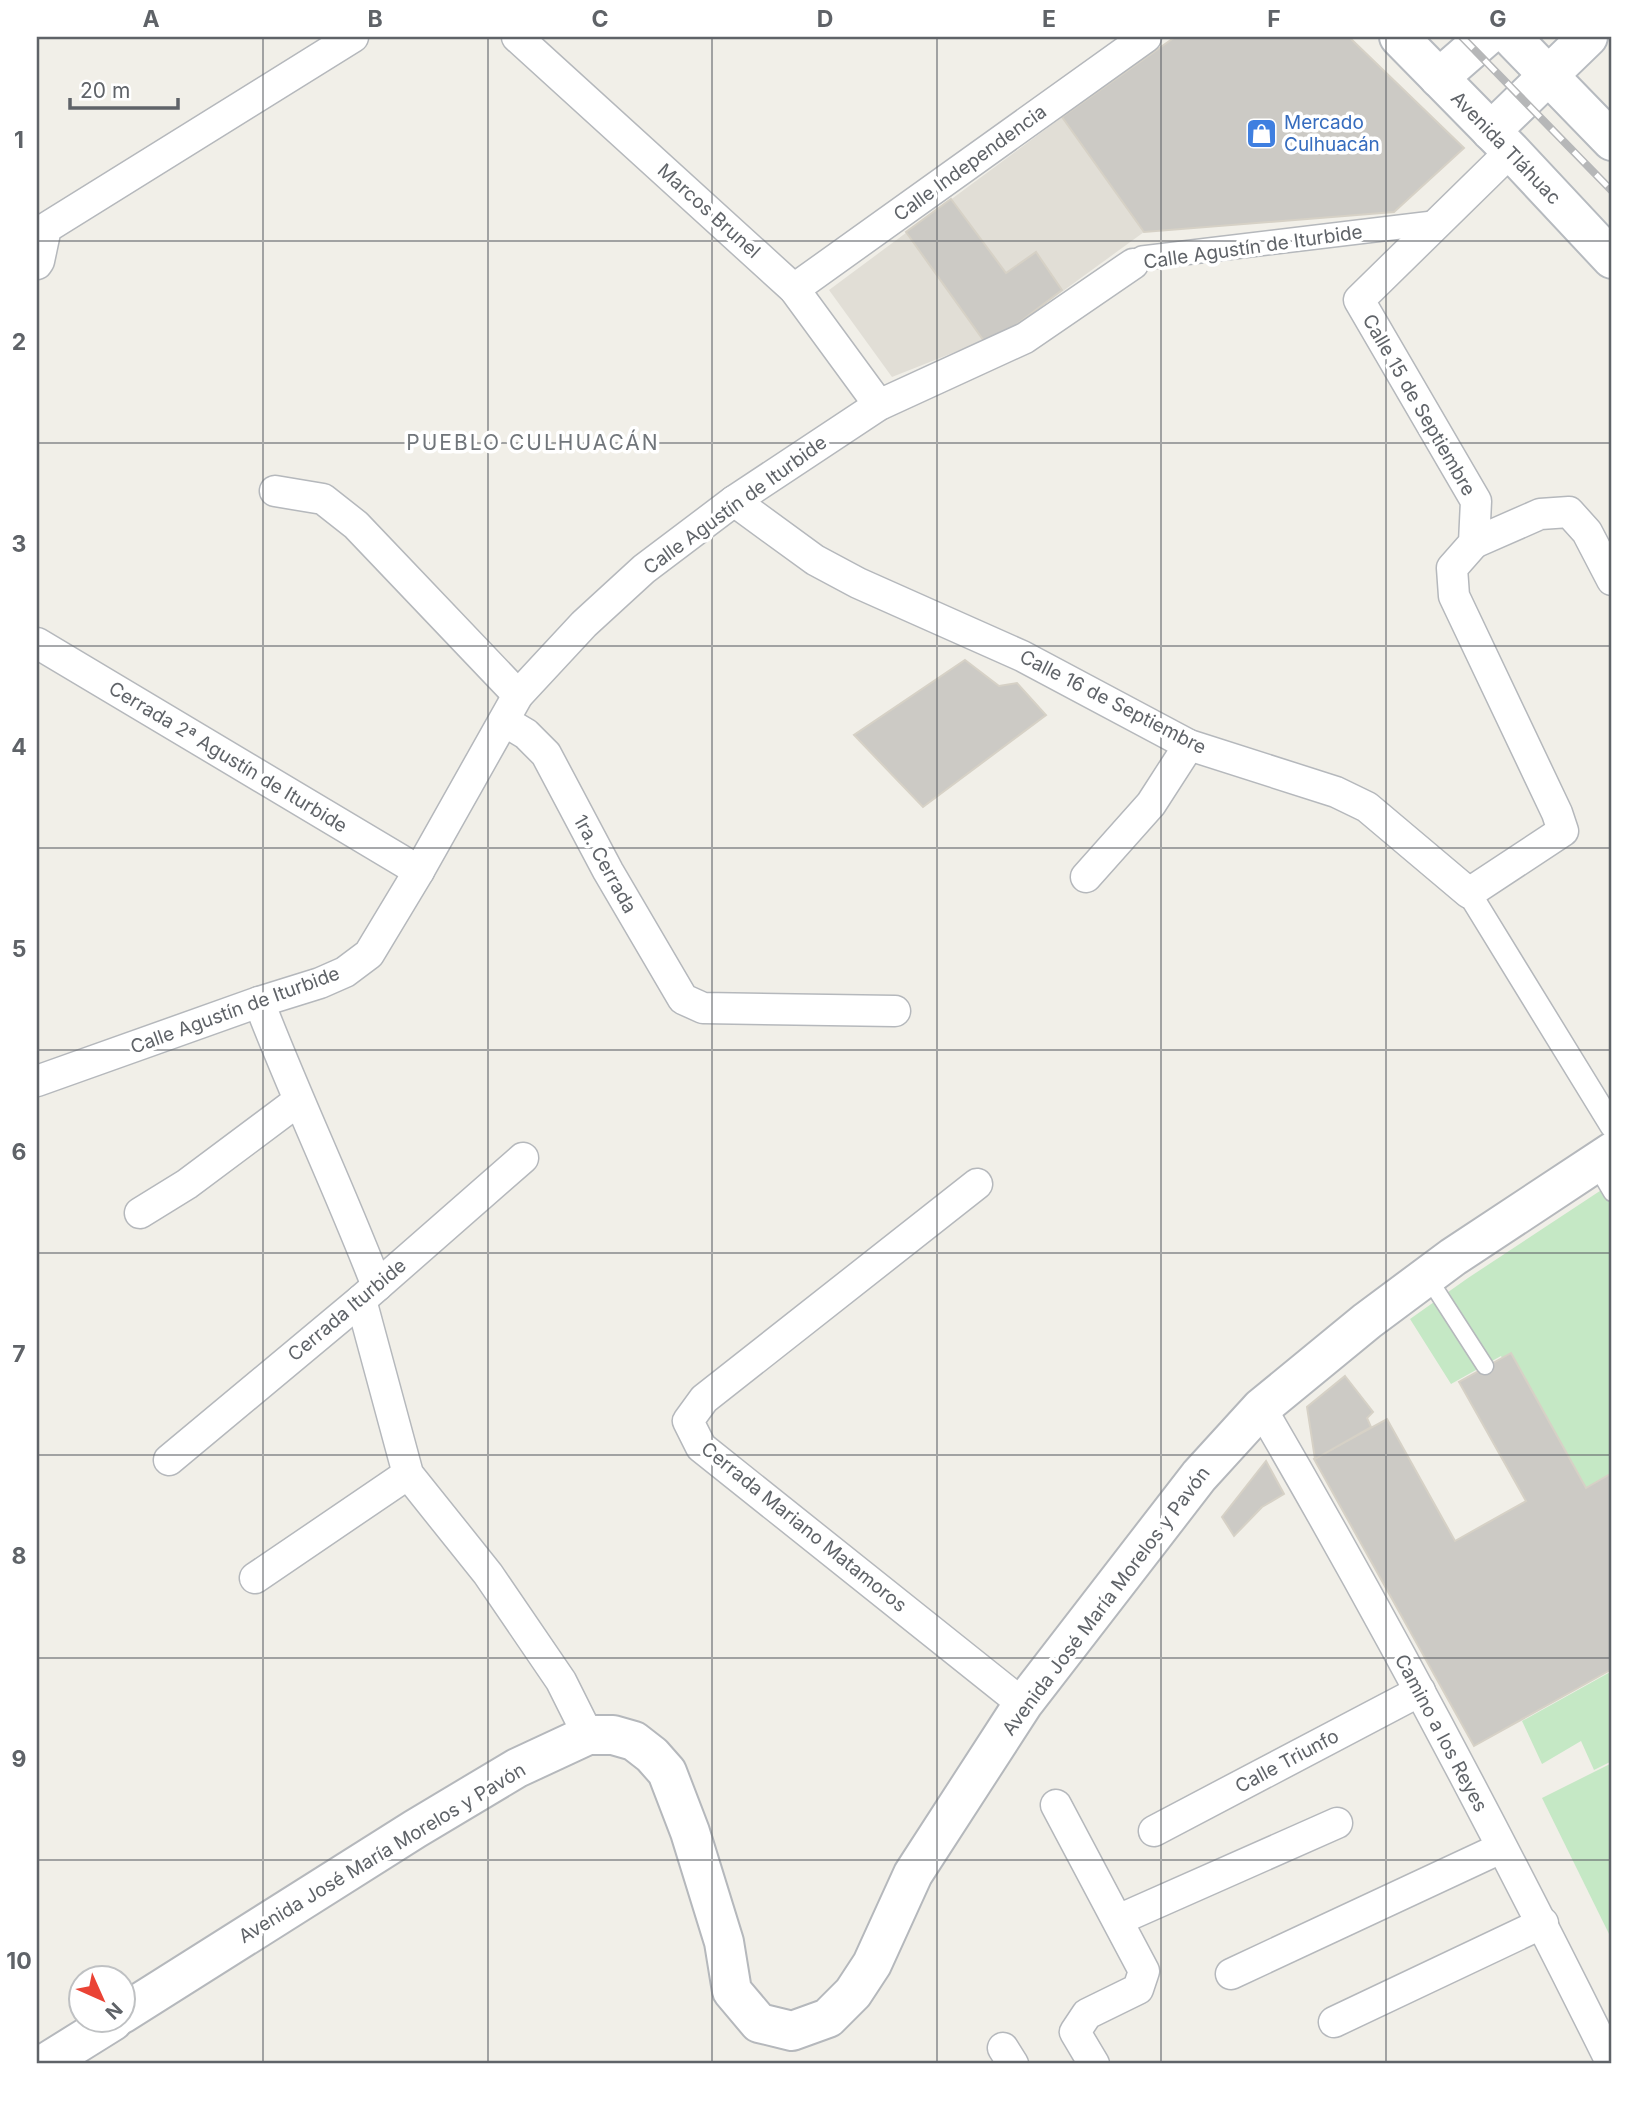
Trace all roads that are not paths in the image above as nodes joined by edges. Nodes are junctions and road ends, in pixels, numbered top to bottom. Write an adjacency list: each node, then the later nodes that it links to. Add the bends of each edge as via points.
1 (353, 37): 14 (street, via 46,228)
2 (517, 37): 16 (street, Marcos Brunel)
3 (1146, 37): 16 (street, Calle Independencia)
4 (1399, 37): 9 (street, Avenida Tláhuac)
5 (1486, 37): 9 (street)
6 (1511, 37): 8 (street)
7 (1588, 37): 8 (street)
8 (1549, 75): 10 (street); 11 (street)
9 (1439, 78): 10 (street, Avenida Tláhuac)
10 (1501, 141): 12 (street, Calle 15 de Septiembre); 13 (street, Avenida Tláhuac)
11 (1612, 141)
12 (1440, 222): 15 (street, Calle Agustín de Iturbide, via 1142,258); 20 (street, Calle 15 de Septiembre, via 1359,300 1476,501)
13 (1612, 259)
14 (37, 264)
15 (1133, 264): 17 (street, Calle Agustín de Iturbide, via 1026,338)
16 (794, 289): 17 (street, Marcos Brunel)
17 (879, 405): 19 (street, Calle Agustín de Iturbide)
18 (275, 491): 23 (street, via 323,499 356,525)
19 (734, 501): 23 (street, Calle Agustín de Iturbide, via 644,569 584,624); 25 (street, Calle 16 de Septiembre, via 815,560 1022,656)
20 (1474, 543): 21 (street, via 1540,514 1569,512 1587,532); 28 (street, via 1452,568 1454,596 1563,831)
21 (1612, 580)
22 (37, 643): 26 (street, Cerrada 2ª Agustín de Iturbide)
23 (518, 695): 24 (street, Calle Agustín de Iturbide)
24 (504, 721): 26 (street, Calle Agustín de Iturbide); 30 (street, 1ra. Cerrada, via 546,754 683,999 704,1008)
25 (1189, 745): 27 (street, via 1151,804); 28 (street, Calle 16 de Septiembre, via 1336,792 1367,807)
26 (419, 871): 29 (street, Calle Agustín de Iturbide, via 369,954 333,978)
27 (1087, 877)
28 (1469, 893): 33 (street, Calle 16 de Septiembre)
29 (259, 1002): 31 (street, Calle Agustín de Iturbide); 32 (street)
30 (895, 1011)
31 (37, 1081)
32 (298, 1101): 37 (street, via 187,1184); 39 (street, via 347,1209)
33 (1612, 1126)
34 (523, 1158): 39 (street, Cerrada Iturbide)
35 (1606, 1169): 38 (street, Avenida José María Morelos y Pavón)
36 (977, 1184): 46 (street, Cerrada Mariano Matamoros, via 705,1399 688,1420 701,1447)
37 (140, 1213)
38 (1427, 1276): 40 (lane); 41 (street, Avenida José María Morelos y Pavón)
39 (369, 1293): 42 (street, Cerrada Iturbide); 43 (street)
40 (1485, 1366)
41 (1261, 1408): 45 (street, Camino a los Reyes); 46 (street, Avenida José María Morelos y Pavón, via 1199,1476)
42 (169, 1460)
43 (408, 1474): 44 (street); 47 (street, via 488,1574 561,1681)
44 (255, 1578)
45 (1420, 1691): 50 (street, Calle Triunfo); 51 (street, Camino a los Reyes)
46 (1023, 1704): 47 (street, Avenida José María Morelos y Pavón, via 913,1874 872,1964 853,1993 828,2018 792,2031 758,2023 732,1991 720,1930 667,1772 634,1741)
47 (588, 1735): 55 (street, Avenida José María Morelos y Pavón, via 517,1768)
48 (1056, 1805): 52 (street)
49 (1337, 1823): 52 (street)
50 (1154, 1831)
51 (1501, 1848): 53 (street, Camino a los Reyes); 54 (street)
52 (1118, 1920): 59 (street, via 1144,1970 1138,1990 1087,2014 1074,2032)
53 (1543, 1923): 56 (street); 60 (street, Camino a los Reyes)
54 (1231, 1974)
55 (136, 2005)
56 (1334, 2022)
57 (91, 2035): 58 (street)
58 (44, 2064)
59 (1094, 2064)
60 (1612, 2064)

